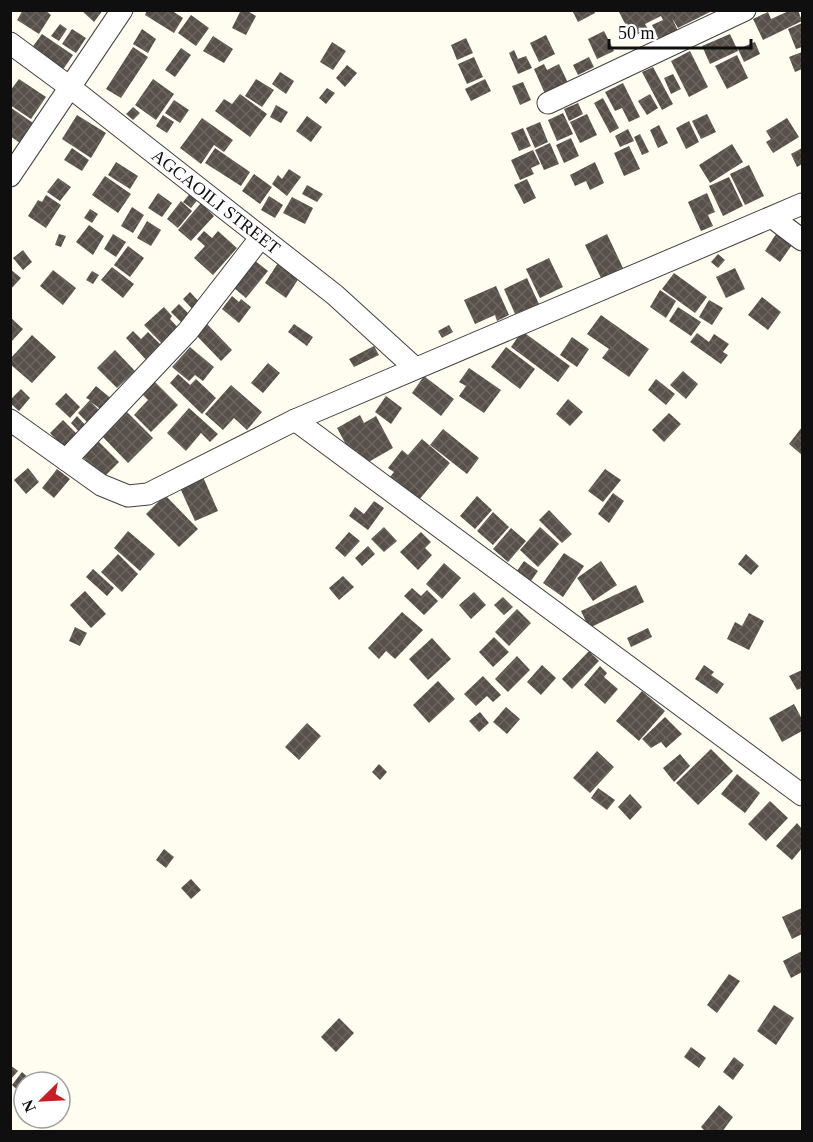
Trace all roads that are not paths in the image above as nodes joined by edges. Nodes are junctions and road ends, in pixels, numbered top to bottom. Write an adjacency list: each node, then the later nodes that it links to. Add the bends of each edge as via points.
1 (122, 10): 4 (street)
2 (745, 10): 5 (street)
3 (10, 43): 4 (street, AGCAOILI STREET)
4 (71, 88): 6 (street); 9 (street, AGCAOILI STREET)
5 (548, 103)
6 (10, 176)
7 (802, 204): 8 (street)
8 (773, 218): 10 (street); 11 (street)
9 (261, 237): 11 (street, AGCAOILI STREET, via 335,295); 14 (street, via 188,331)
10 (802, 240)
11 (416, 368): 13 (street)
12 (10, 420): 14 (street)
13 (294, 420): 14 (street, via 139,496 128,496 101,485); 15 (street)
14 (66, 460)
15 (802, 795)

